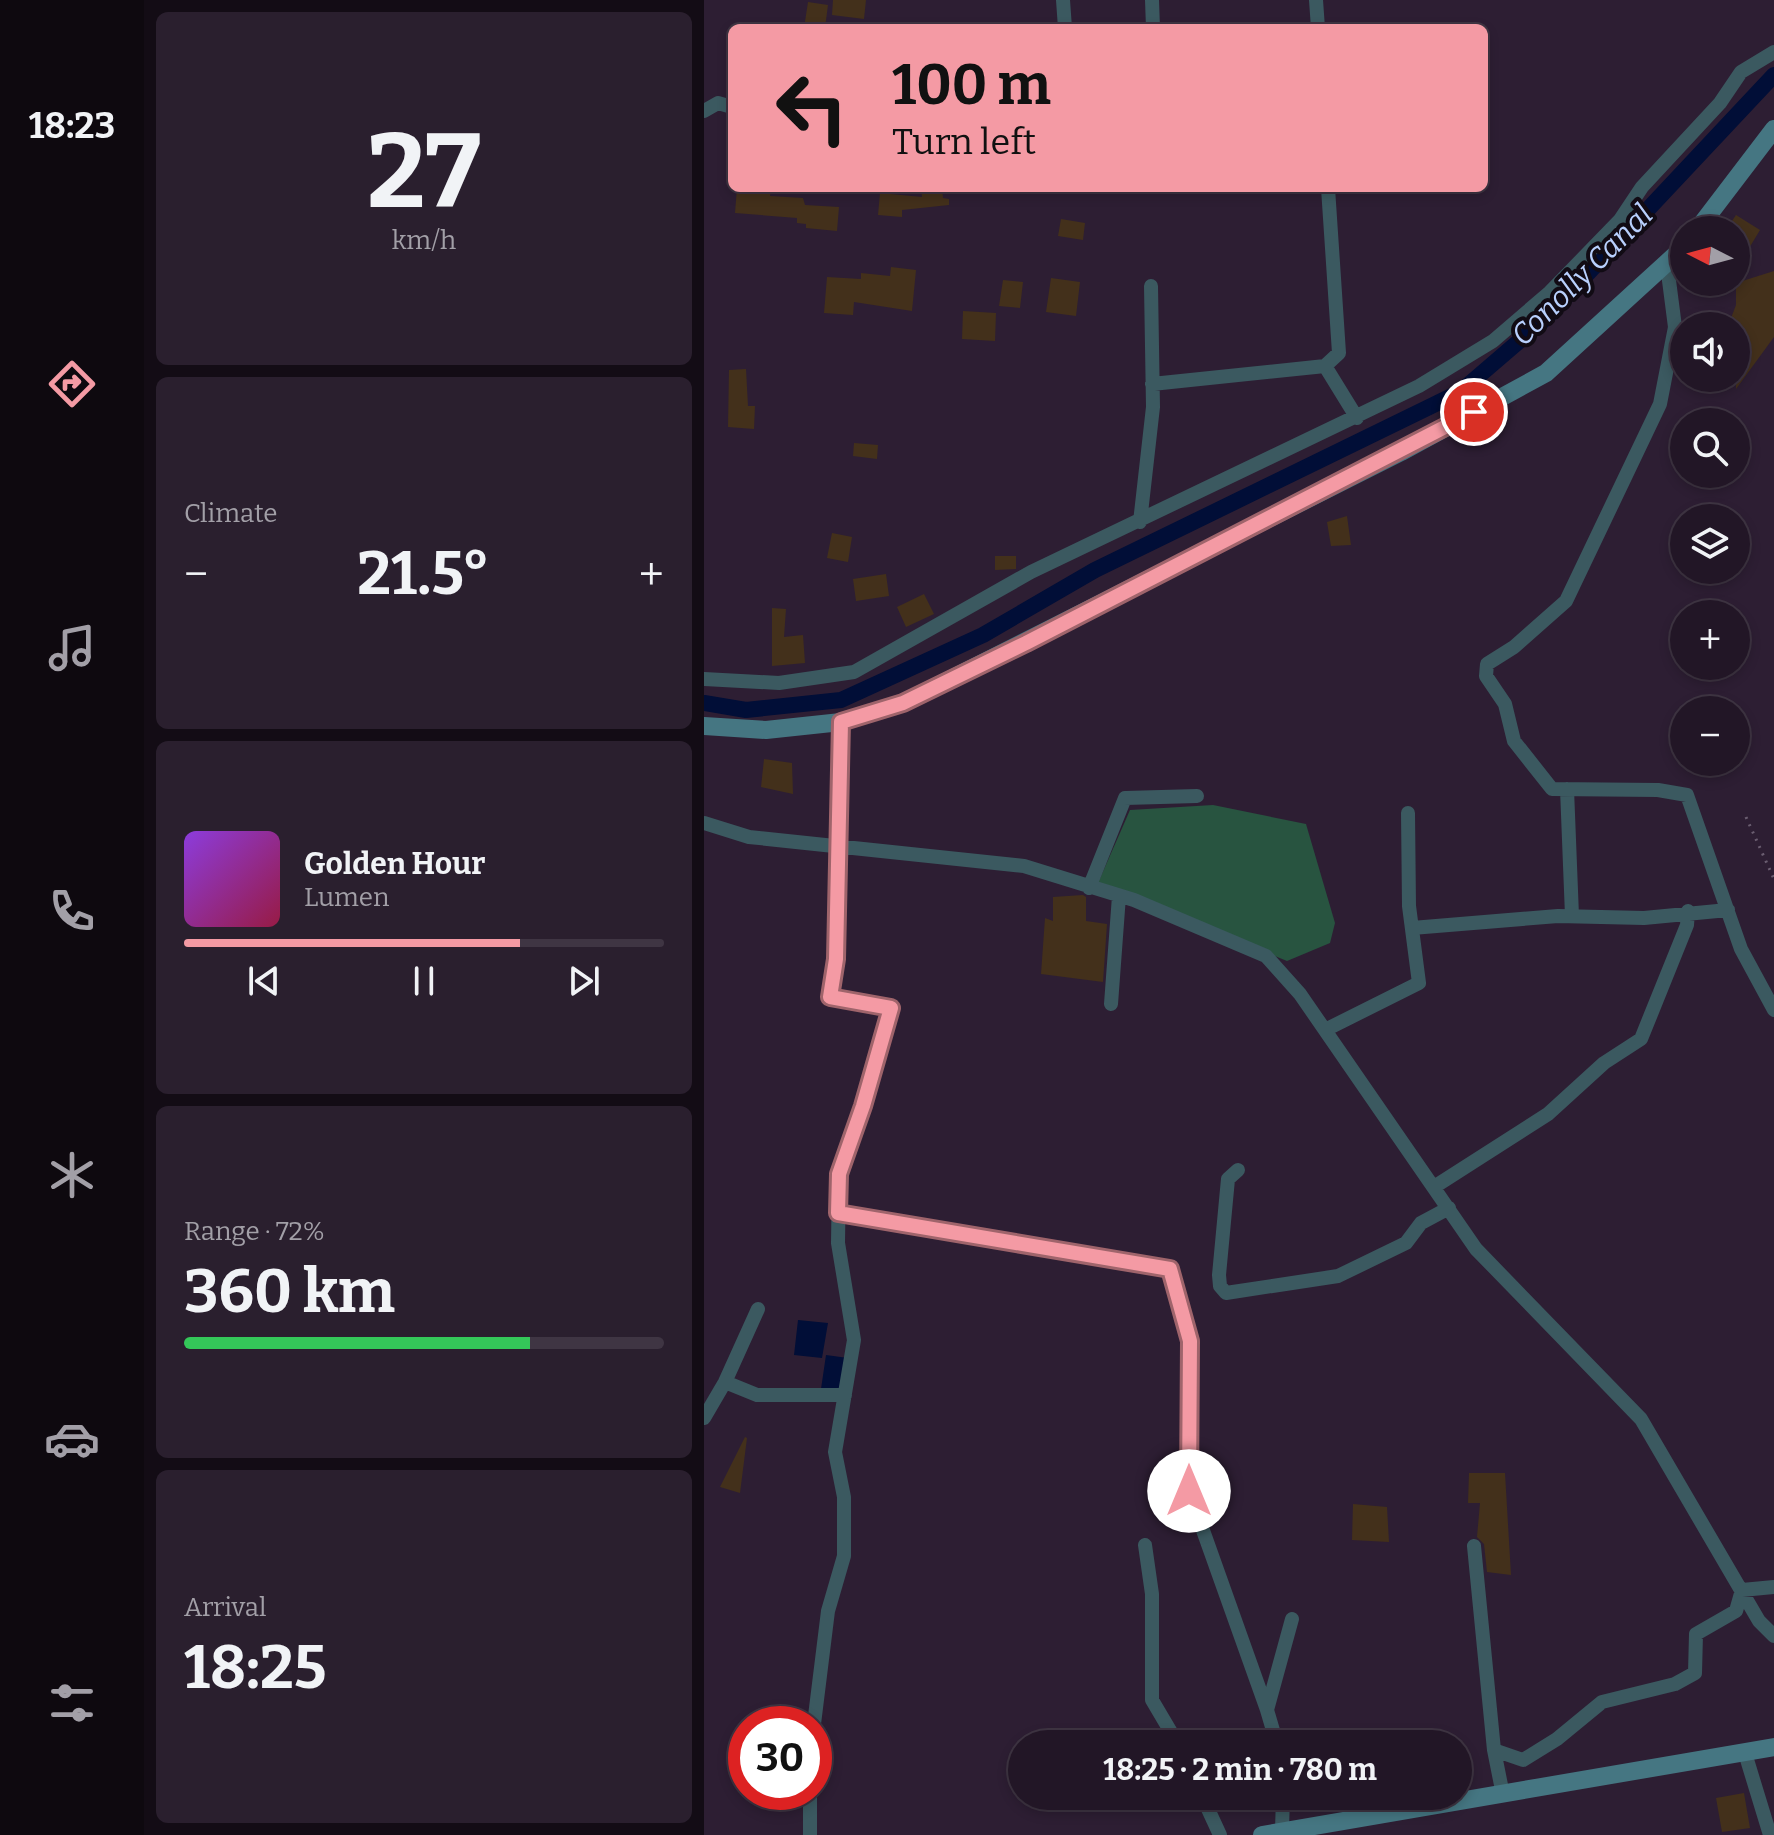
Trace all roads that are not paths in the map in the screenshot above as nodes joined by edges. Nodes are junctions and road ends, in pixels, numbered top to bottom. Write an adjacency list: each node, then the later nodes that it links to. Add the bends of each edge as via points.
1 (1063, 0): 4 (street)
2 (1152, 0): 5 (street)
3 (1316, 0): 6 (street)
4 (1065, 24)
5 (1153, 24)
6 (1318, 24)
7 (1774, 52): 18 (street, via 1741,72 1620,220 1550,292 1493,341)
8 (728, 106): 9 (street, via 718,103)
9 (704, 111)
10 (1774, 129): 12 (main road)
11 (1328, 192): 16 (street, via 1339,353)
12 (1708, 216)
13 (1670, 262): 14 (main road)
14 (1667, 265): 21 (main road, via 1546,373 1026,643 903,703); 23 (street, via 1675,327 1660,404 1566,601 1487,664 1486,676 1505,704 1514,741 1552,789)
15 (1151, 286): 17 (street)
16 (1325, 366): 17 (street); 18 (street)
17 (1152, 384): 19 (street)
18 (1357, 418): 19 (street)
19 (1140, 522): 20 (street, via 1031,572 854,672 779,683)
20 (704, 679)
21 (841, 722): 22 (main road, via 766,730); 27 (street)
22 (704, 726)
23 (1567, 789): 30 (street, via 1687,795); 32 (street)
24 (1197, 796): 28 (street, via 1125,798)
25 (1408, 813): 33 (street)
26 (704, 823): 27 (street, via 749,837)
27 (838, 845): 28 (street, via 1024,866); 40 (street, via 830,997 891,1008 839,1174)
28 (1089, 888): 29 (street)
29 (1119, 896): 34 (street); 36 (street, via 1266,956)
30 (1728, 910): 31 (street); 35 (street, via 1741,949)
31 (1688, 911): 32 (street, via 1644,918); 38 (street, via 1641,1039 1604,1063 1548,1114)
32 (1572, 916): 33 (street)
33 (1412, 928): 36 (street, via 1419,983)
34 (1111, 1004)
35 (1774, 1010)
36 (1325, 1030): 38 (street)
37 (1238, 1170): 39 (street, via 1228,1179 1219,1275 1226,1293 1338,1276 1406,1243 1421,1223)
38 (1434, 1187): 39 (street)
39 (1449, 1208): 48 (street, via 1476,1249 1641,1419)
40 (838, 1213): 43 (street, via 854,1340); 52 (street, via 1170,1269 1190,1341 1189,1491)
41 (758, 1309): 42 (street)
42 (725, 1382): 43 (street, via 757,1395); 44 (street)
43 (845, 1395): 51 (street, via 835,1452 844,1497 844,1556 828,1611)
44 (704, 1418)
45 (1145, 1545): 53 (street, via 1152,1594 1152,1700)
46 (1474, 1546): 56 (street)
47 (1774, 1587): 48 (street)
48 (1742, 1590): 50 (street); 56 (street, via 1736,1611 1696,1634 1695,1673 1675,1684 1602,1702 1523,1760)
49 (1292, 1619): 52 (street)
50 (1774, 1636)
51 (816, 1706)
52 (1267, 1710): 54 (street)
53 (1170, 1730)
54 (1273, 1730)
55 (1774, 1747): 57 (main road)
56 (1494, 1750): 58 (street)
57 (1745, 1753): 58 (main road); 66 (street)
58 (1503, 1795): 62 (main road)
59 (810, 1810): 63 (street)
60 (1208, 1810): 64 (street)
61 (1283, 1810): 62 (street)
62 (1282, 1830): 65 (main road)
63 (810, 1835)
64 (1220, 1835)
65 (1262, 1835)
66 (1770, 1835)

